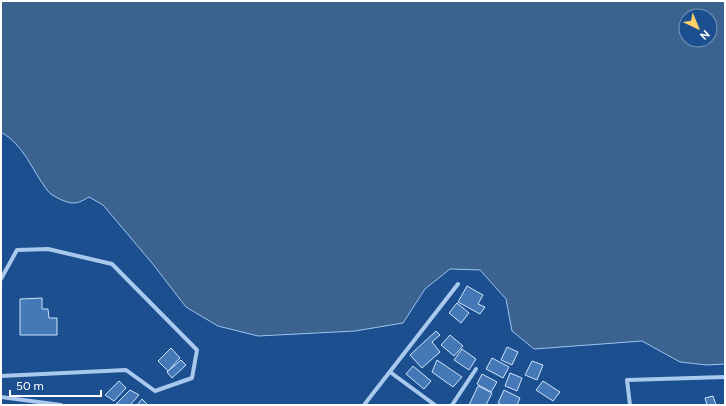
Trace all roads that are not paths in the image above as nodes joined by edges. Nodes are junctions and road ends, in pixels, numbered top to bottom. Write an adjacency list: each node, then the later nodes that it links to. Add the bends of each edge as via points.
1 (1, 279): 5 (street, via 17,250 48,249 112,264 197,350 192,378 155,391 126,370)
2 (458, 284): 4 (street)
3 (476, 369): 11 (street)
4 (390, 372): 9 (street); 10 (street)
5 (1, 376)
6 (725, 377): 12 (street, via 626,380)
7 (1, 397): 8 (street)
8 (61, 405)
9 (364, 405)
10 (435, 405)
11 (452, 405)
12 (630, 405)

